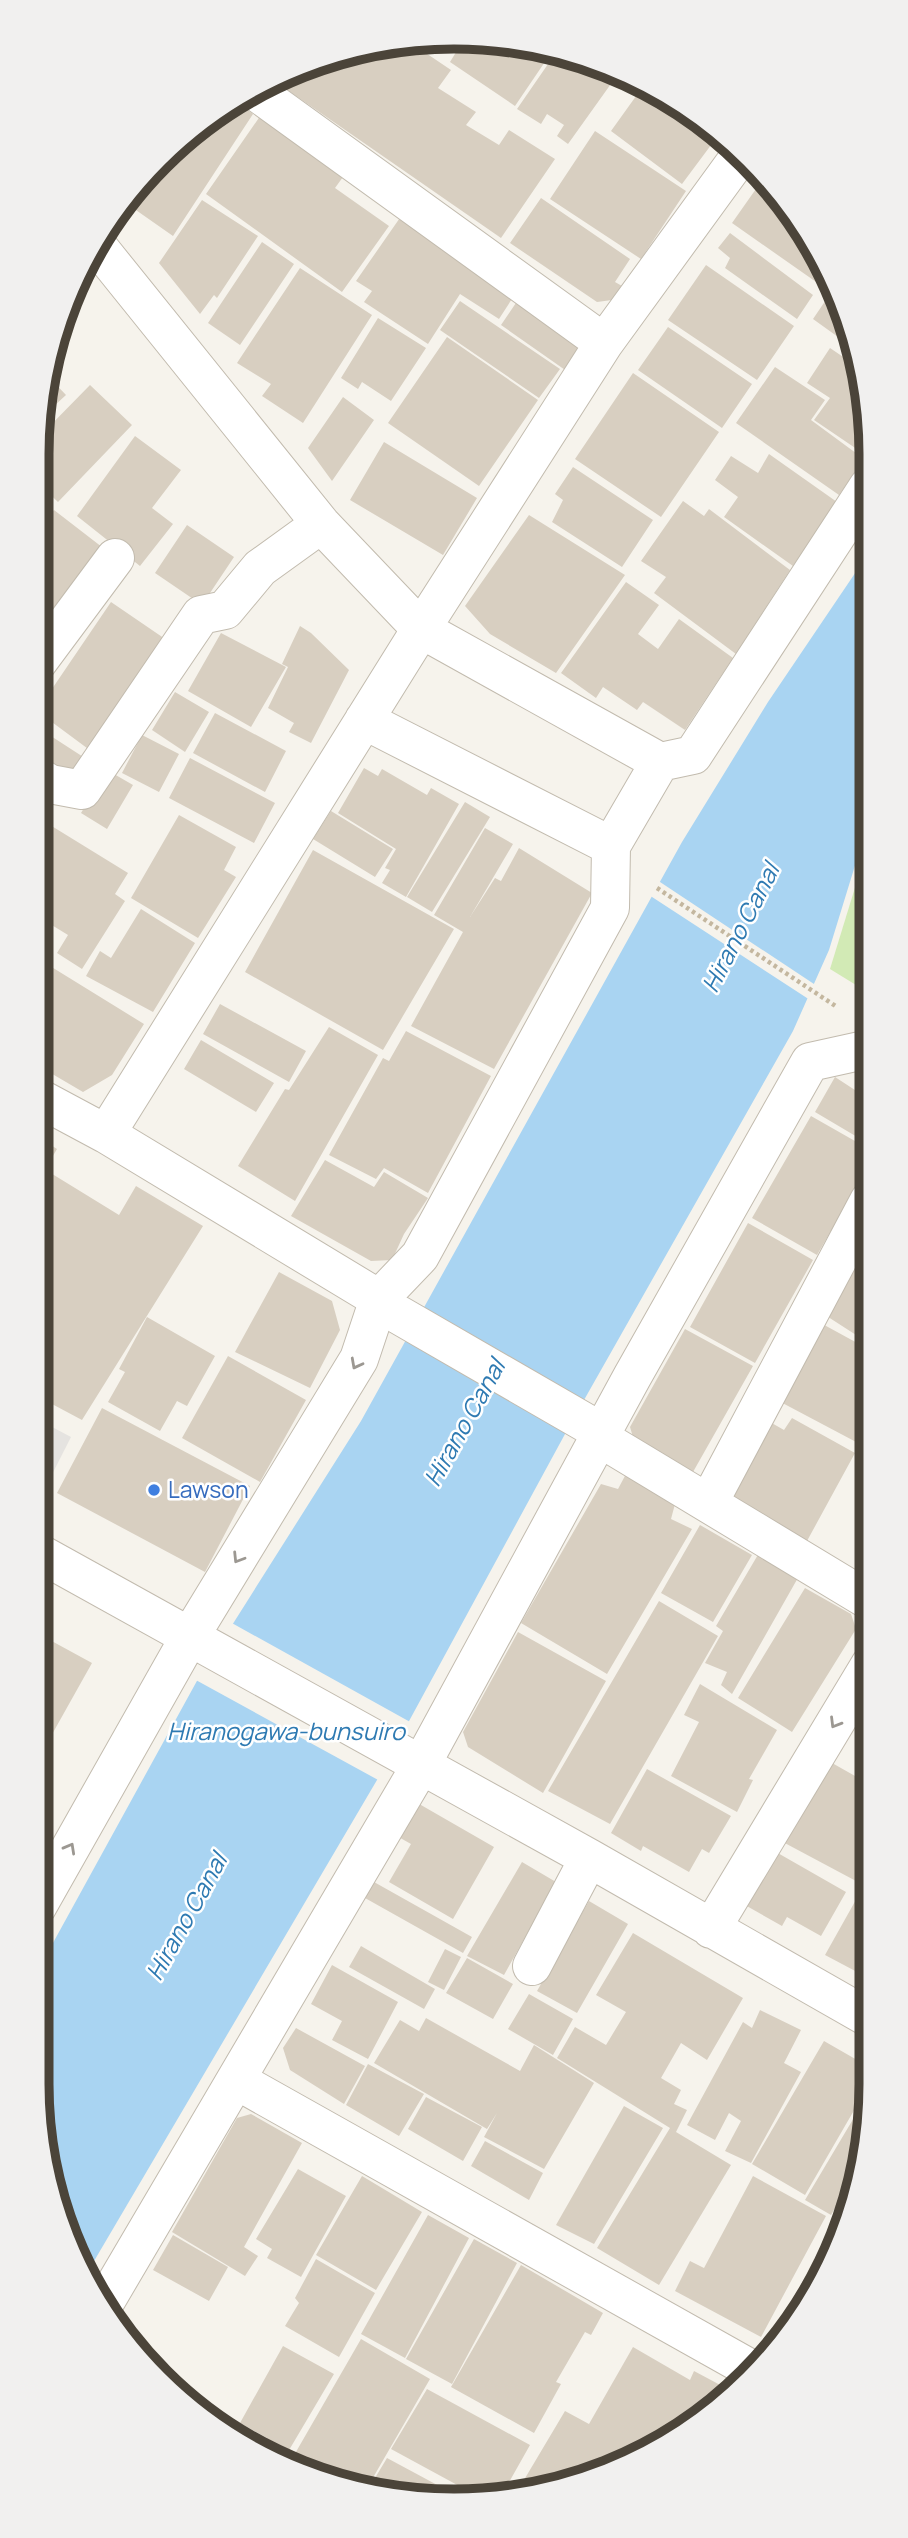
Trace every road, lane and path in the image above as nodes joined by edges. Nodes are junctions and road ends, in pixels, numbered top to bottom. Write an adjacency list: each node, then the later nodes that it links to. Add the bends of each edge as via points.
1 (264, 97): 4 (street)
2 (735, 163): 4 (street)
3 (102, 252): 6 (street)
4 (604, 343): 8 (street)
5 (859, 500): 11 (street, via 693,755)
6 (321, 524): 8 (street); 12 (street, via 260,568 225,610 201,615 82,790)
7 (115, 558): 9 (street)
8 (421, 629): 10 (street); 11 (street)
9 (49, 647)
10 (364, 720): 13 (street); 18 (street)
11 (660, 762): 13 (street)
12 (49, 783)
13 (611, 846): 20 (street, via 610,908)
14 (655, 887): 15 (path)
15 (832, 1004)
16 (859, 1051): 21 (street, via 810,1062)
17 (49, 1103): 18 (street)
18 (106, 1134): 20 (street)
19 (859, 1220): 22 (street)
20 (389, 1307): 21 (street); 25 (street, one-way to 25)
21 (593, 1430): 22 (street); 27 (street)
22 (709, 1502): 24 (street)
23 (49, 1559): 25 (street)
24 (859, 1594)
25 (199, 1643): 27 (street); 29 (street, one-way to 25)
26 (859, 1683): 30 (street, one-way to 30)
27 (413, 1760): 28 (street); 33 (street)
28 (589, 1858): 30 (street); 31 (street)
29 (49, 1887)
30 (711, 1929): 32 (street)
31 (532, 1966)
32 (859, 2013)
33 (236, 2080): 34 (street); 35 (street)
34 (109, 2296)
35 (744, 2365)

